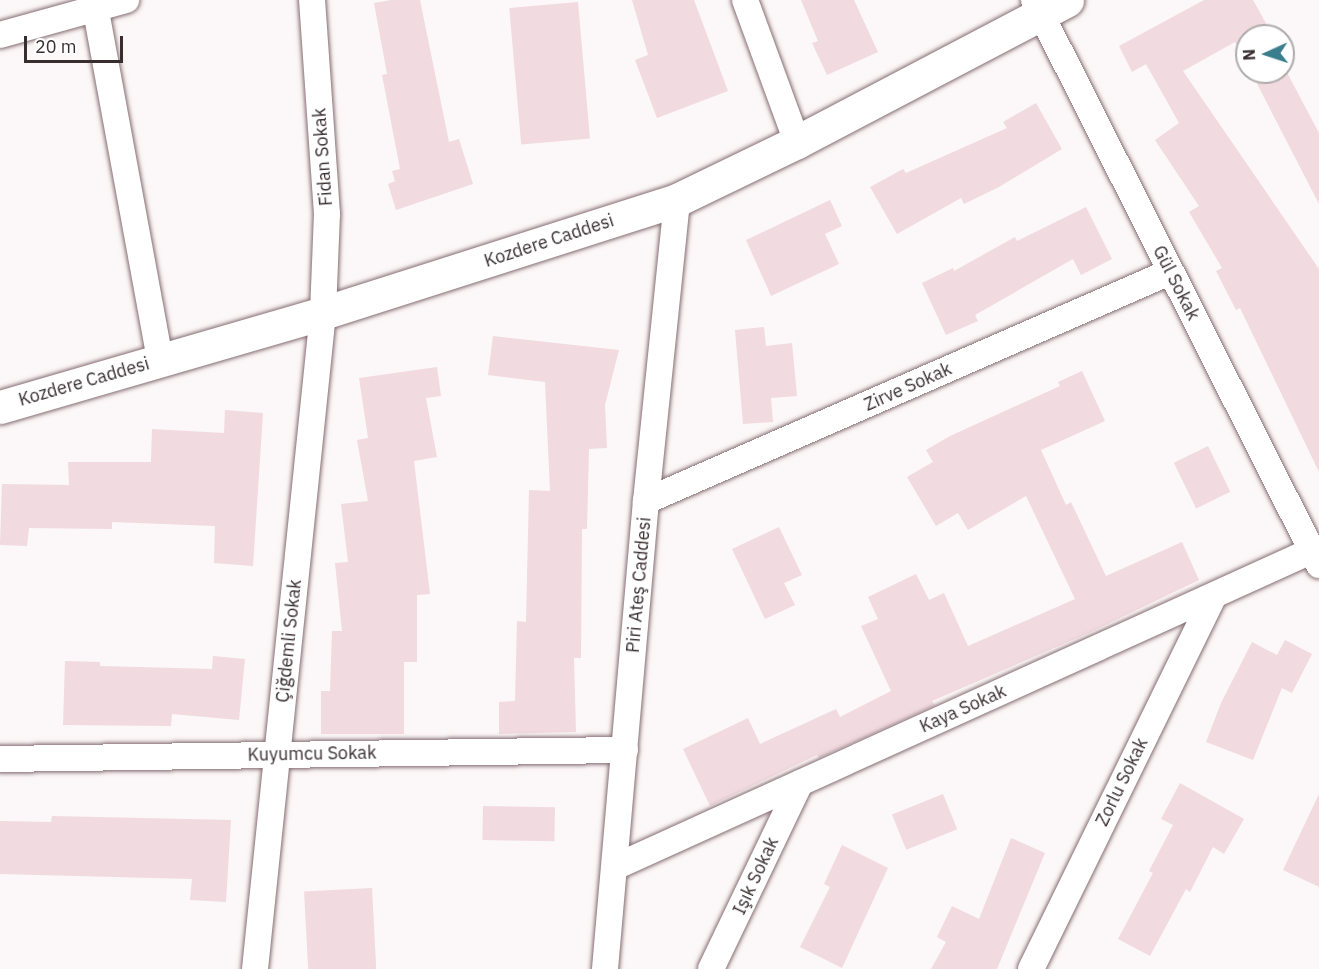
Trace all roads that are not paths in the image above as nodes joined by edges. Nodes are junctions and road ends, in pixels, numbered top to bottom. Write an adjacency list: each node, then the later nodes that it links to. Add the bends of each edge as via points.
1 (126, 0): 4 (street)
2 (312, 0): 10 (street, Fidan Sokak, via 327,214)
3 (745, 0): 7 (street)
4 (95, 4): 6 (street); 11 (street)
5 (1047, 5): 7 (street, Kozdere Caddesi); 9 (street, Gül Sokak)
6 (0, 35)
7 (797, 142): 8 (street, Kozdere Caddesi)
8 (676, 200): 10 (street, Kozdere Caddesi); 13 (street, Piri Ateş Caddesi)
9 (1170, 272): 13 (street, Zirve Sokak); 14 (street, Gül Sokak)
10 (323, 313): 11 (street, Kozdere Caddesi); 17 (street, Çiğdemli Sokak)
11 (160, 360): 12 (street, Kozdere Caddesi)
12 (0, 407)
13 (646, 501): 16 (street, Piri Ateş Caddesi)
14 (1315, 558): 15 (street, Kaya Sokak)
15 (1214, 596): 19 (street, Kaya Sokak); 24 (street, Zorlu Sokak)
16 (625, 750): 17 (street, Kuyumcu Sokak); 20 (street, Piri Ateş Caddesi)
17 (278, 754): 18 (street, Kuyumcu Sokak); 21 (street, Çiğdemli Sokak)
18 (0, 759)
19 (800, 783): 20 (street, Kaya Sokak); 23 (street, Işık Sokak)
20 (615, 867): 22 (street, Piri Ateş Caddesi)
21 (255, 969)
22 (605, 969)
23 (711, 969)
24 (1031, 969)

